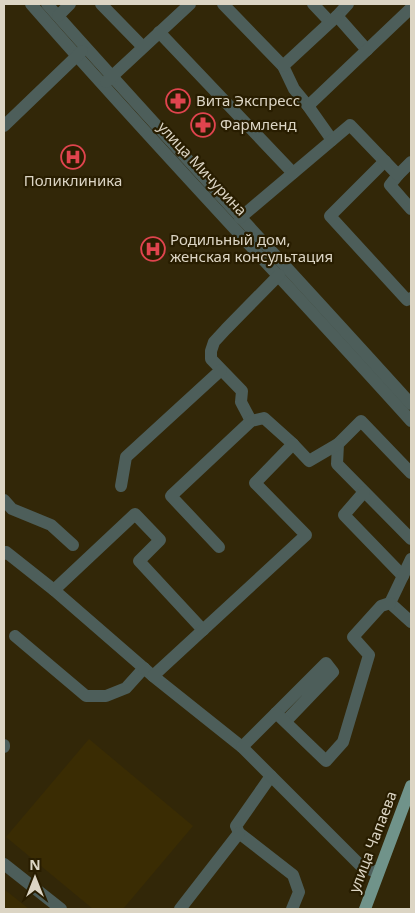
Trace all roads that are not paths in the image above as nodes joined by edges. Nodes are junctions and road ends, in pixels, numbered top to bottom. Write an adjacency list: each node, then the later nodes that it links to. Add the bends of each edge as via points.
1 (31, 4): 15 (street, улица Мичурина)
2 (47, 4): 10 (street, улица Мичурина)
3 (70, 4): 10 (street)
4 (101, 4): 13 (street)
5 (223, 4): 16 (street)
6 (313, 4): 11 (street)
7 (348, 4): 11 (street)
8 (183, 6): 12 (street)
9 (411, 8): 14 (street)
10 (58, 16): 15 (street, улица Мичурина)
11 (333, 19): 14 (street); 16 (street)
12 (159, 32): 13 (street); 23 (street)
13 (143, 47): 17 (street)
14 (367, 50): 18 (street)
15 (81, 52): 17 (street, улица Мичурина); 19 (street)
16 (283, 66): 18 (street, via 294,89)
17 (107, 81): 26 (street, улица Мичурина); 27 (street, улица Мичурина)
18 (308, 106): 20 (street)
19 (4, 126)
20 (332, 140): 21 (street, via 350,125); 23 (street)
21 (385, 161): 24 (street); 28 (street, via 330,216)
22 (411, 162): 24 (street)
23 (293, 173): 26 (street)
24 (398, 175): 25 (street, via 390,185)
25 (411, 210)
26 (240, 218): 30 (street, улица Мичурина)
27 (279, 275): 29 (street, via 214,342 210,351); 32 (street, улица Мичурина)
28 (410, 301)
29 (221, 370): 31 (street, via 242,391 241,402); 36 (street, via 126,456)
30 (411, 403)
31 (251, 421): 33 (street, via 264,418); 41 (street, via 171,496)
32 (411, 421)
33 (293, 444): 34 (street, via 309,461); 48 (street, via 255,483 306,535)
34 (338, 444): 35 (street, via 361,421); 37 (street, via 337,464)
35 (411, 473)
36 (121, 486)
37 (364, 492): 39 (street); 44 (street, via 344,515)
38 (4, 500): 40 (street, via 12,509 51,525)
39 (411, 539)
40 (73, 545)
41 (219, 547)
42 (4, 554): 45 (street, via 6,552)
43 (411, 559): 44 (street)
44 (403, 576): 46 (street)
45 (54, 590): 48 (street, via 135,514 160,540 139,561); 50 (street)
46 (390, 603): 47 (street); 52 (street, via 381,606 353,636 369,655 343,742 326,761)
47 (411, 622)
48 (202, 630): 50 (street)
49 (15, 636): 50 (street, via 86,696 106,696 126,688)
50 (148, 672): 53 (street)
51 (276, 713): 52 (street); 52 (street, via 326,664 333,672); 53 (street)
52 (286, 721)
53 (242, 747): 54 (street)
54 (271, 776): 56 (street, via 236,826); 58 (street, via 360,865)
55 (411, 786): 58 (main road, улица Чапаева)
56 (239, 834): 60 (street); 61 (street, via 293,875 299,892)
57 (4, 864): 59 (street)
58 (378, 873): 62 (main road, улица Чапаева)
59 (61, 909)
60 (180, 909)
61 (292, 909)
62 (365, 909)

